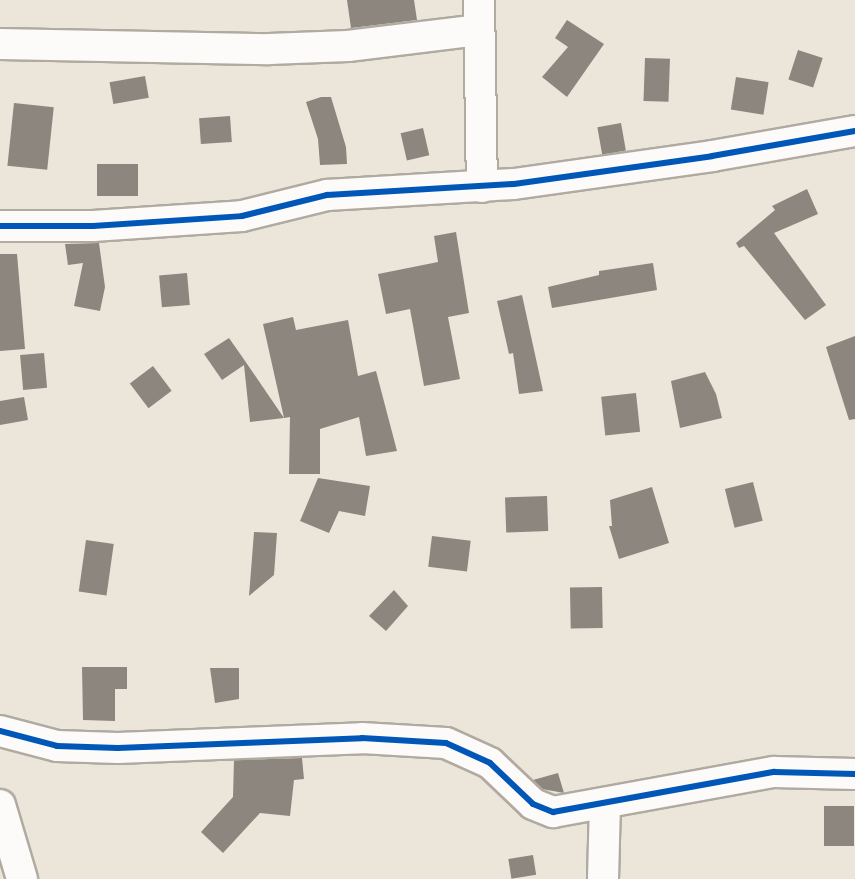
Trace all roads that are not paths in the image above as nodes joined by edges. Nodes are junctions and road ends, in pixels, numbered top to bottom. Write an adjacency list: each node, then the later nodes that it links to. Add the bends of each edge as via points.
1 (479, 0): 2 (street)
2 (478, 30): 3 (street, via 348,46 269,49); 5 (street)
3 (0, 44)
4 (855, 131): 5 (street, via 625,170)
5 (482, 188): 6 (street, via 327,195 242,216 93,226)
6 (0, 226)
7 (0, 731): 9 (street, via 57,746 118,748 362,738 446,743 490,763 533,804 553,812)
8 (855, 774): 9 (street, via 774,772)
9 (605, 805): 12 (street)
10 (0, 806): 11 (street)
11 (22, 879)
12 (603, 879)

